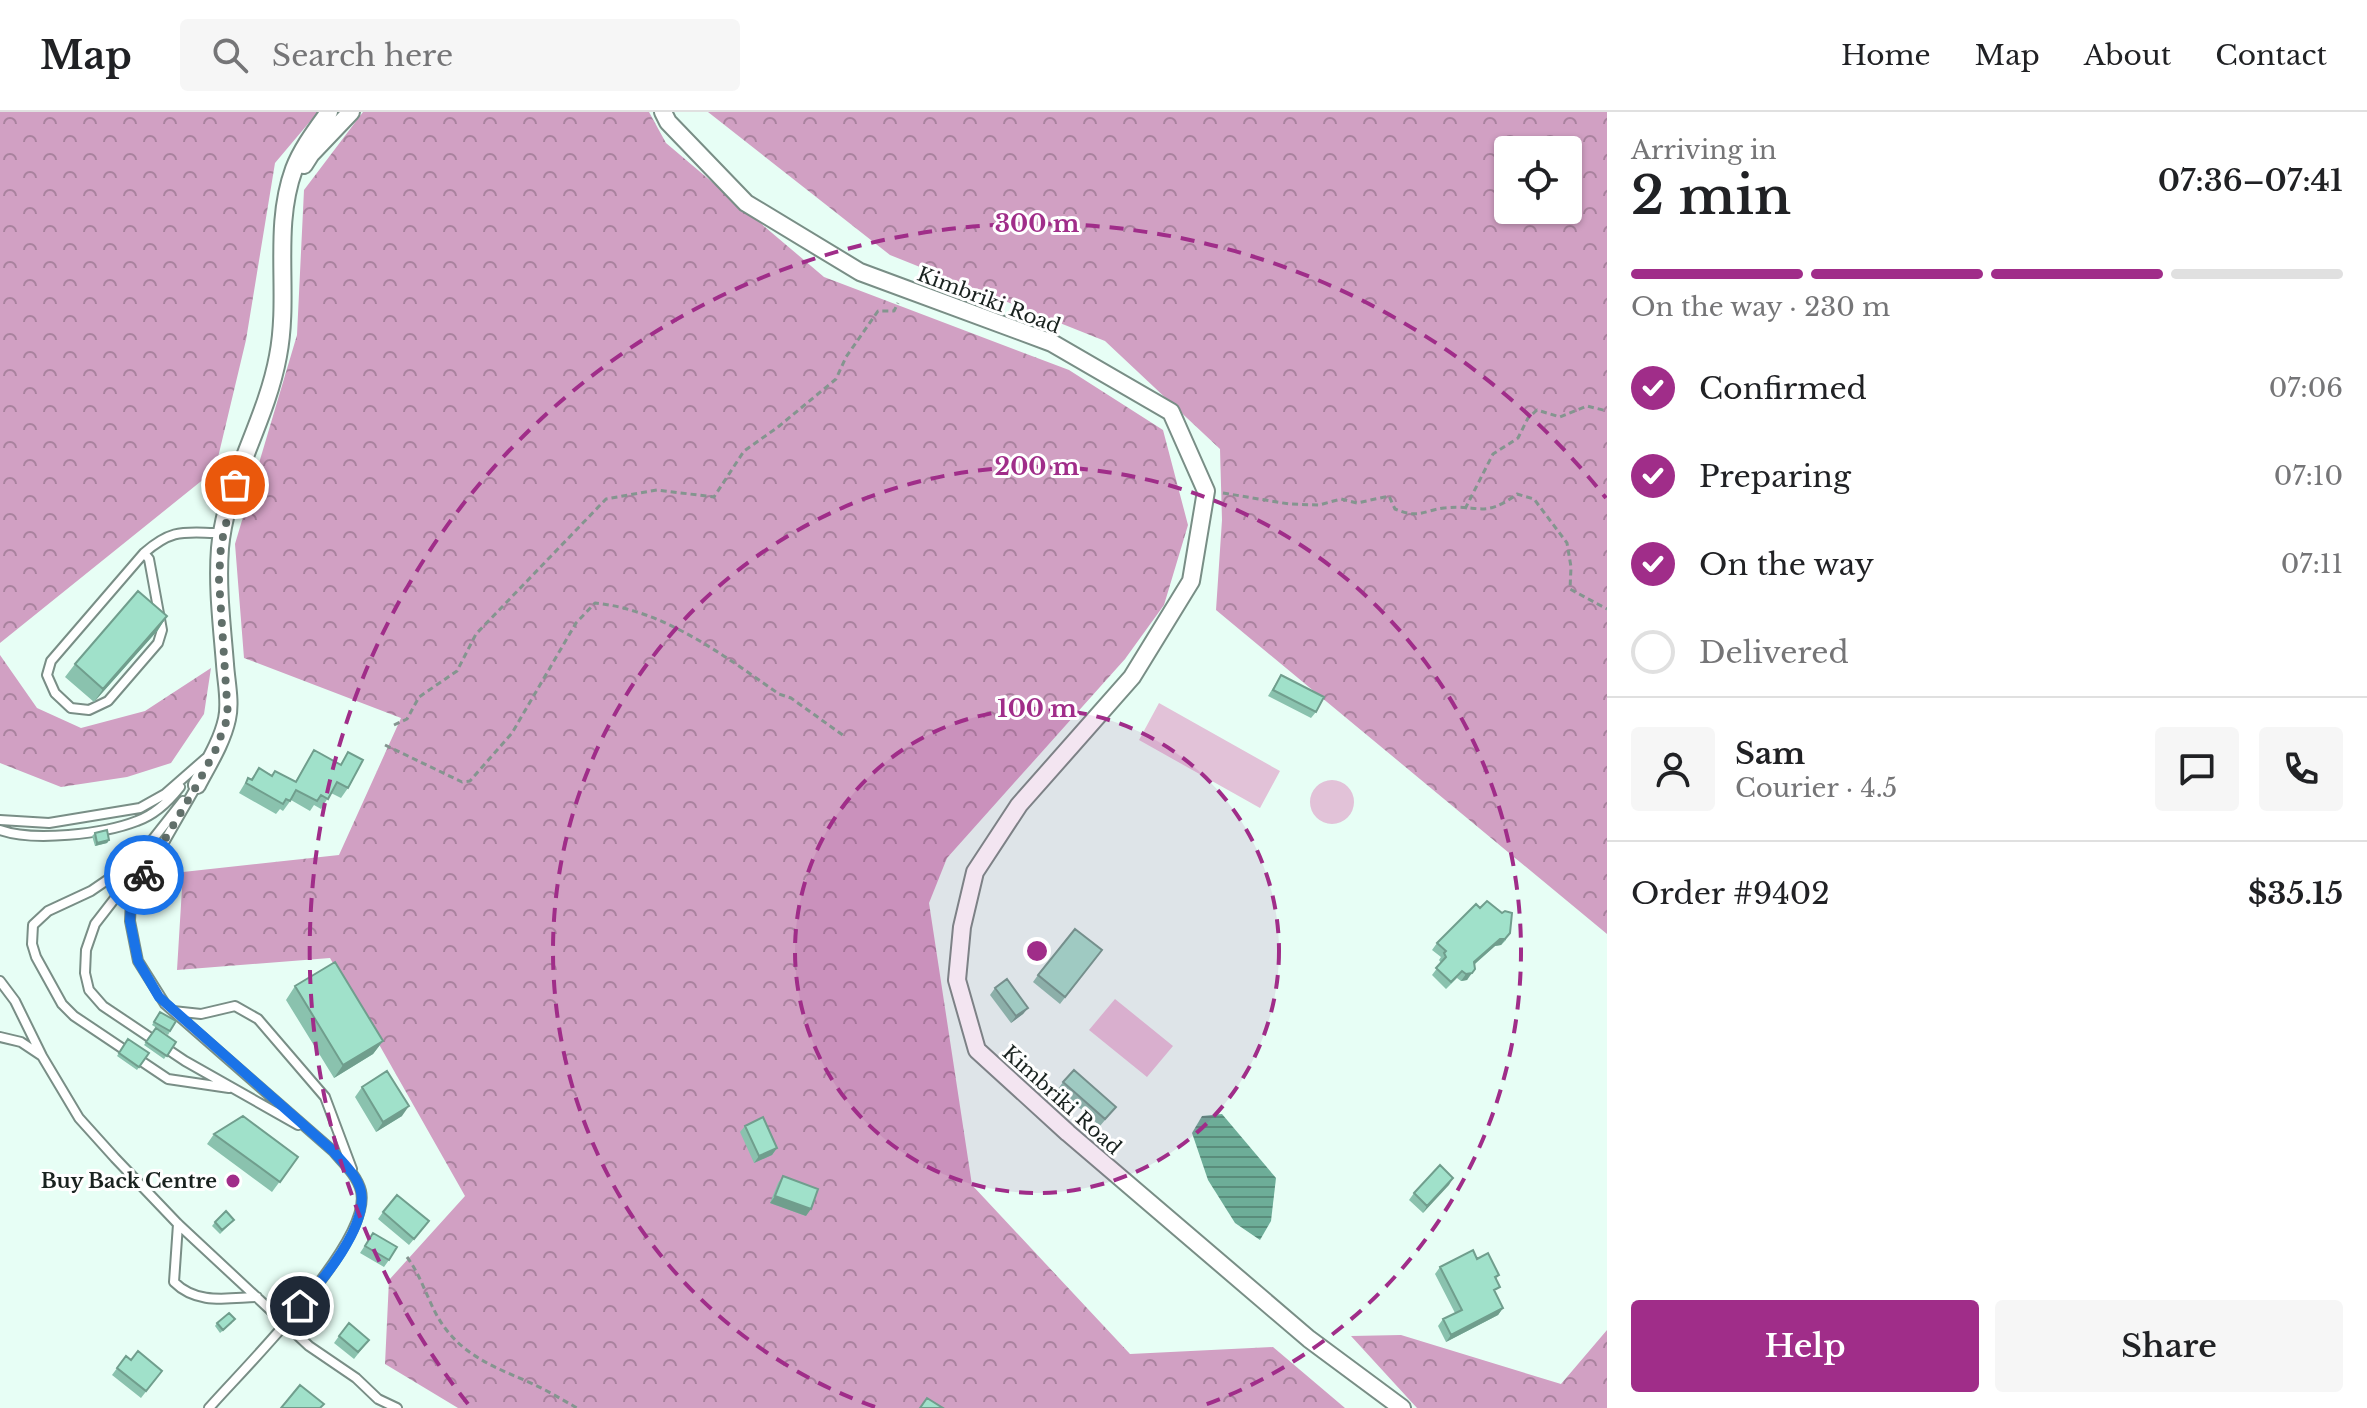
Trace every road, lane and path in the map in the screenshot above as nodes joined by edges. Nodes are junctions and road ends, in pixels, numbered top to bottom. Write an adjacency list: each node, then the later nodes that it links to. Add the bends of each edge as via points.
1 (329, 112): 4 (street, via 309,140)
2 (351, 112): 4 (street, via 311,154)
3 (663, 112): 5 (street, Kimbriki Road, via 746,203 860,272)
4 (288, 190): 9 (street, via 278,357)
5 (906, 289): 7 (street, Kimbriki Road, via 1052,343 1171,412); 12 (path, via 894,311 878,311 836,379 744,451 714,497 657,490 606,499 476,634 457,671 419,697 407,719)
6 (1607, 411): 8 (path, via 1587,406 1560,417 1537,410 1518,438 1493,454)
7 (1206, 491): 8 (path, via 1319,505 1389,496 1395,509 1409,515); 33 (street, Kimbriki Road, via 1191,581 1132,677 1019,805 975,872 957,980 977,1050 1303,1333)
8 (1465, 509): 11 (path, via 1492,510 1517,494 1534,499 1567,543 1570,589)
9 (223, 533): 10 (lane, via 171,534); 15 (street, via 219,580 228,717 216,749)
10 (144, 553): 10 (lane, via 51,661 47,675 55,693 71,708 89,710 108,701 158,643 162,630)
11 (1607, 609)
12 (394, 725)
13 (844, 736): 14 (path, via 672,624 595,603 576,623 512,733 470,781 462,782)
14 (385, 745)
15 (196, 777): 16 (lane, via 140,808 49,823); 17 (lane, via 136,822 62,836); 18 (lane); 20 (lane, via 131,900 138,961)
16 (0, 820)
17 (0, 830)
18 (138, 858): 23 (lane, via 95,924 86,950 89,990 129,1025); 23 (lane, via 33,925 36,957 62,1004 86,1025 168,1079)
19 (0, 981): 22 (lane)
20 (172, 1010): 24 (lane); 25 (lane, via 201,1014 235,1006 258,1019 325,1097)
21 (0, 1037): 22 (lane, via 21,1042)
22 (42, 1056): 26 (lane, via 79,1118)
23 (235, 1089): 24 (lane)
24 (313, 1134): 25 (lane)
25 (354, 1175): 29 (lane, via 362,1210 353,1230 315,1289)
26 (178, 1224): 28 (lane); 28 (lane, via 174,1282 184,1292 203,1299)
27 (407, 1257): 32 (path, via 444,1327 468,1352)
28 (257, 1297): 29 (lane)
29 (285, 1322): 30 (lane); 31 (lane, via 378,1399)
30 (209, 1408)
31 (397, 1408)
32 (577, 1408)
33 (1402, 1408)

